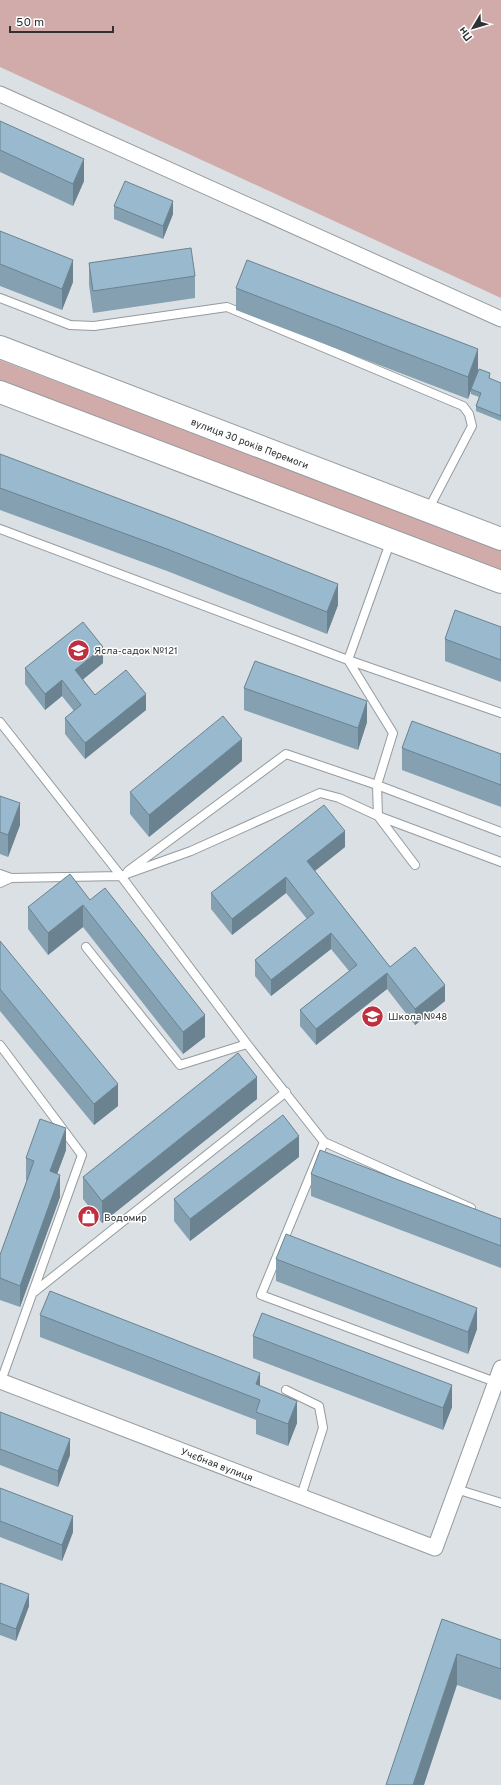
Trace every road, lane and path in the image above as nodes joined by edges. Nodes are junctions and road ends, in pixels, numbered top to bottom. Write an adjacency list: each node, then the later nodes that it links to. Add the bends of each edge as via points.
1 (0, 94): 3 (street)
2 (0, 298): 6 (lane, via 70,324 94,326 227,307 463,406 469,414 472,426)
3 (501, 319)
4 (0, 347): 6 (street, вулиця 30 років Перемоги)
5 (0, 392): 9 (street)
6 (428, 511): 8 (street, вулиця 30 років Перемоги)
7 (0, 529): 11 (lane)
8 (501, 539)
9 (391, 540): 10 (street); 11 (lane)
10 (501, 582)
11 (348, 660): 12 (lane); 14 (lane, via 393,733)
12 (501, 713)
13 (0, 722): 20 (lane)
14 (377, 785): 15 (lane); 16 (lane); 20 (lane, via 286,754)
15 (378, 816): 17 (lane); 18 (lane); 20 (lane, via 339,798 320,793 191,852)
16 (501, 832)
17 (501, 862)
18 (415, 865)
19 (0, 874): 21 (lane)
20 (121, 876): 21 (lane); 24 (lane)
21 (11, 878): 22 (lane)
22 (0, 884)
23 (86, 947): 24 (lane, via 180,1065)
24 (247, 1044): 26 (lane)
25 (0, 1045): 29 (lane, via 82,1155)
26 (286, 1092): 27 (lane); 29 (lane)
27 (324, 1142): 28 (lane); 32 (lane, via 261,1296)
28 (480, 1212)
29 (33, 1292): 31 (lane)
30 (501, 1368): 32 (street)
31 (1, 1381): 35 (street, Учєбная вулиця)
32 (498, 1383): 34 (street)
33 (286, 1390): 35 (lane, via 319,1406 323,1428)
34 (456, 1489): 35 (street, Учєбная вулиця, via 435,1548); 36 (lane)
35 (301, 1496)
36 (501, 1503)

